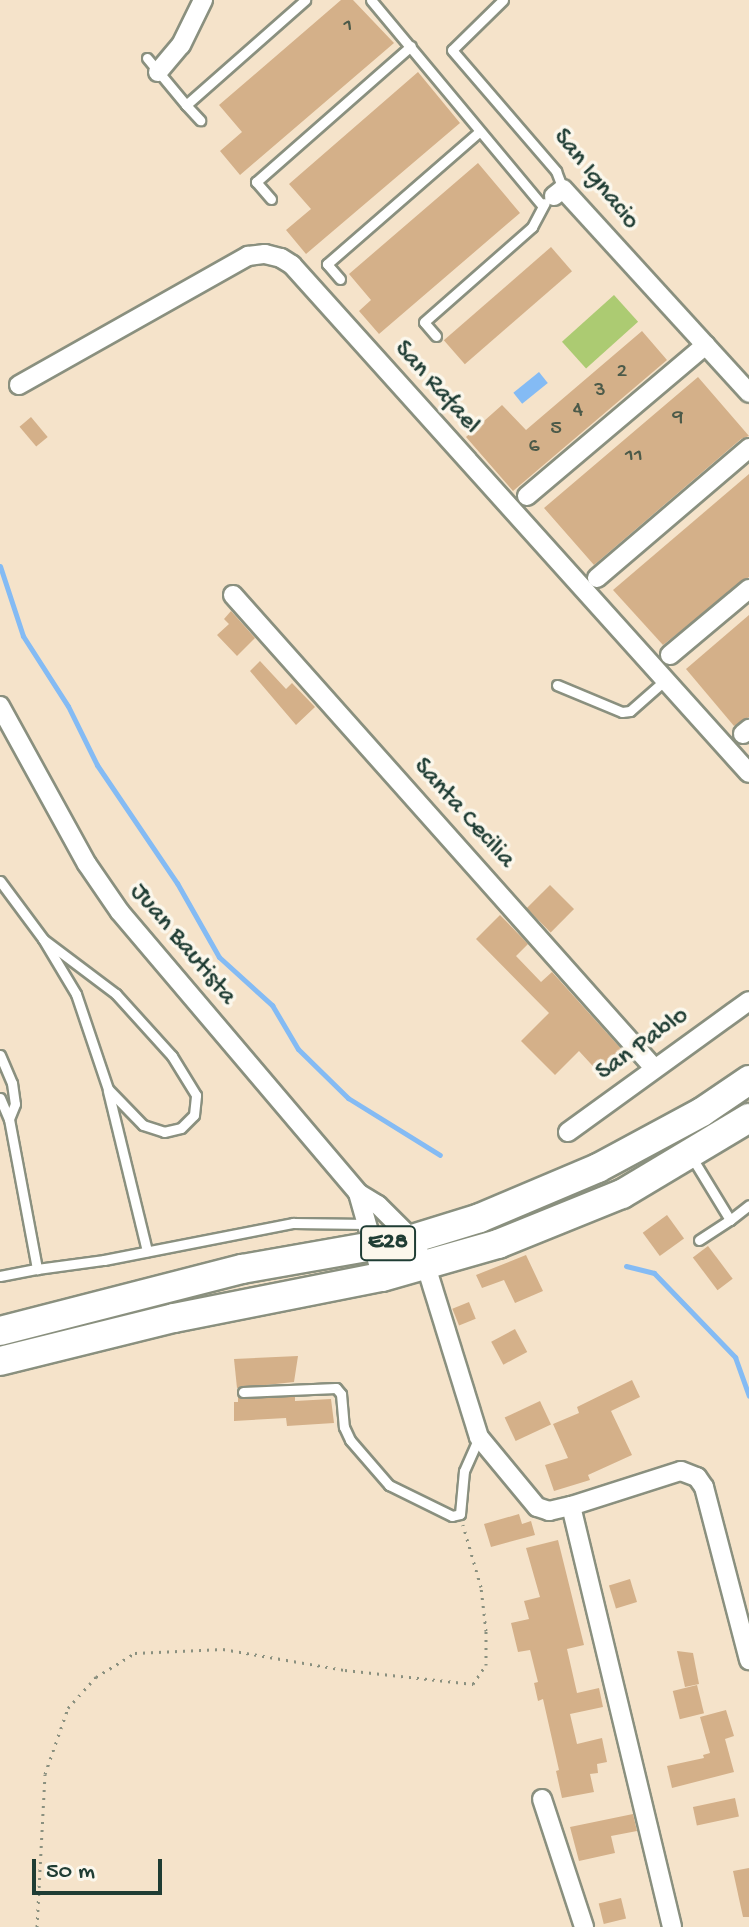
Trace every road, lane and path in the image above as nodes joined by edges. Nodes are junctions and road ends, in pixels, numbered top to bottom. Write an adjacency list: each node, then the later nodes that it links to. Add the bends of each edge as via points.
1 (203, 0): 6 (street, via 181,45)
2 (305, 0): 7 (lane)
3 (371, 0): 5 (lane)
4 (503, 0): 10 (lane, San Ignacio, via 452,50 556,171)
5 (411, 46): 9 (lane); 11 (lane, via 256,182)
6 (153, 65): 7 (lane)
7 (186, 105): 8 (lane)
8 (200, 120)
9 (479, 132): 10 (lane); 12 (lane, via 327,264)
10 (553, 197): 13 (lane, via 532,227 424,322); 14 (street, San Ignacio)
11 (271, 199)
12 (340, 279)
13 (436, 336)
14 (706, 345): 16 (street, San Ignacio); 18 (street)
15 (19, 385): 23 (street, San Rafael, via 248,256 281,258)
16 (749, 393)
17 (749, 448): 19 (street)
18 (527, 496)
19 (597, 578)
20 (749, 589): 22 (street)
21 (233, 595): 31 (street, Santa Cecilia)
22 (670, 655)
23 (663, 682): 24 (lane, via 622,712); 26 (street, San Rafael)
24 (557, 685)
25 (0, 706): 39 (street, Juan Bautista, via 87,864 120,912)
26 (749, 773)
27 (0, 881): 28 (lane)
28 (43, 939): 33 (lane, via 83,1009); 33 (lane, via 116,994 172,1056 196,1095 194,1115 181,1128 164,1132 143,1125)
29 (749, 1001): 31 (street, San Pablo)
30 (0, 1055): 36 (lane, via 15,1104)
31 (654, 1068): 37 (street, San Pablo)
32 (749, 1080): 43 (main road, E28, via 598,1168 480,1218)
33 (108, 1089): 45 (lane)
34 (0, 1098): 36 (lane)
35 (749, 1118): 38 (main road, E28)
36 (9, 1119): 47 (lane)
37 (568, 1132)
38 (690, 1153): 41 (lane); 46 (main road, E28, via 622,1194 498,1244)
39 (358, 1193): 42 (street, Juan Bautista); 43 (street, Juan Bautista)
40 (749, 1205): 41 (lane)
41 (730, 1220): 44 (lane)
42 (371, 1235): 43 (main road, E28); 45 (lane, via 293,1223); 49 (street, Juan Bautista); 50 (main road, E28)
43 (412, 1239): 46 (street, Juan Bautista)
44 (699, 1240)
45 (147, 1251): 47 (lane)
46 (426, 1266): 49 (main road, E28); 53 (street, Juan Bautista)
47 (37, 1269): 48 (lane)
48 (0, 1276)
49 (382, 1277): 51 (main road, E28, via 174,1318)
50 (0, 1331)
51 (0, 1361)
52 (243, 1392): 55 (lane, via 336,1388 350,1440 389,1485 452,1516)
53 (479, 1437): 54 (street, via 537,1507 549,1511); 55 (lane, via 464,1471)
54 (571, 1506): 56 (street, via 681,1471 697,1477 704,1487); 60 (street)
55 (460, 1514): 58 (path, via 481,1587 486,1631 486,1665 473,1684 223,1649 135,1653 96,1677 68,1708 45,1774)
56 (749, 1660)
57 (542, 1799): 59 (street)
58 (37, 1927)
59 (584, 1927)
60 (672, 1927)

